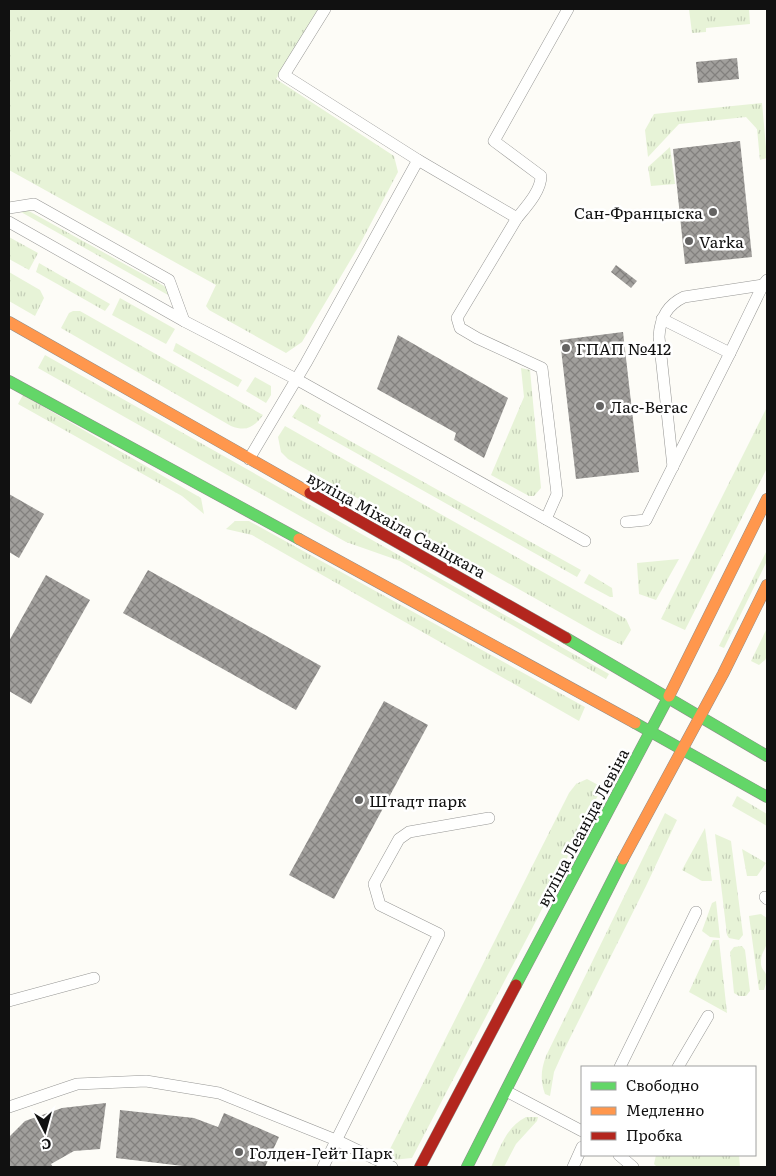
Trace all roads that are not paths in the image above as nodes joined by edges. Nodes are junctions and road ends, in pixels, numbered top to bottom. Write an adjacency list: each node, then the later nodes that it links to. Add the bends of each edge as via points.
1 (325, 9): 3 (lane, via 284,75)
2 (568, 9): 5 (lane, via 494,141 541,176 528,205)
3 (418, 160): 5 (lane); 12 (lane)
4 (9, 208): 9 (lane, via 34,204 169,280)
5 (517, 218): 17 (lane, via 457,318 460,328 477,338 542,368 557,494)
6 (9, 222): 9 (lane)
7 (765, 282): 8 (lane, via 684,297 675,301); 11 (lane)
8 (662, 319): 11 (lane); 15 (lane, via 659,337)
9 (184, 321): 12 (lane)
10 (9, 322): 14 (street, вуліца Міхаіла Савіцкага)
11 (730, 353): 15 (lane)
12 (296, 379): 14 (lane); 17 (lane)
13 (9, 381): 23 (street)
14 (249, 459): 21 (street, вуліца Міхаіла Савіцкага)
15 (673, 467): 18 (lane, via 646,520)
16 (767, 499): 21 (street, вуліца Леаніда Левіна)
17 (546, 519): 19 (lane)
18 (626, 522)
19 (585, 541)
20 (767, 585): 22 (street)
21 (669, 697): 22 (street, вуліца Міхаіла Савіцкага); 23 (street, вуліца Леаніда Левіна)
22 (700, 715): 24 (street); 25 (street, вуліца Міхаіла Савіцкага)
23 (651, 732): 24 (street); 42 (street, вуліца Леаніда Левіна)
24 (682, 749): 26 (street); 34 (street, via 642,821)
25 (767, 756)
26 (767, 797)
27 (489, 818): 37 (lane, via 409,832 399,839 374,884 380,904 439,934)
28 (696, 912): 32 (lane)
29 (94, 978): 30 (lane)
30 (9, 1000)
31 (708, 1016): 33 (lane)
32 (620, 1066)
33 (679, 1066)
34 (506, 1091): 36 (lane); 43 (street)
35 (9, 1108): 37 (lane, via 77,1084 146,1081 219,1092)
36 (581, 1130)
37 (336, 1140): 40 (lane); 41 (lane)
38 (581, 1149): 44 (lane)
39 (620, 1156): 45 (lane)
40 (322, 1167)
41 (392, 1167)
42 (420, 1167)
43 (467, 1167)
44 (573, 1167)
45 (633, 1167)

